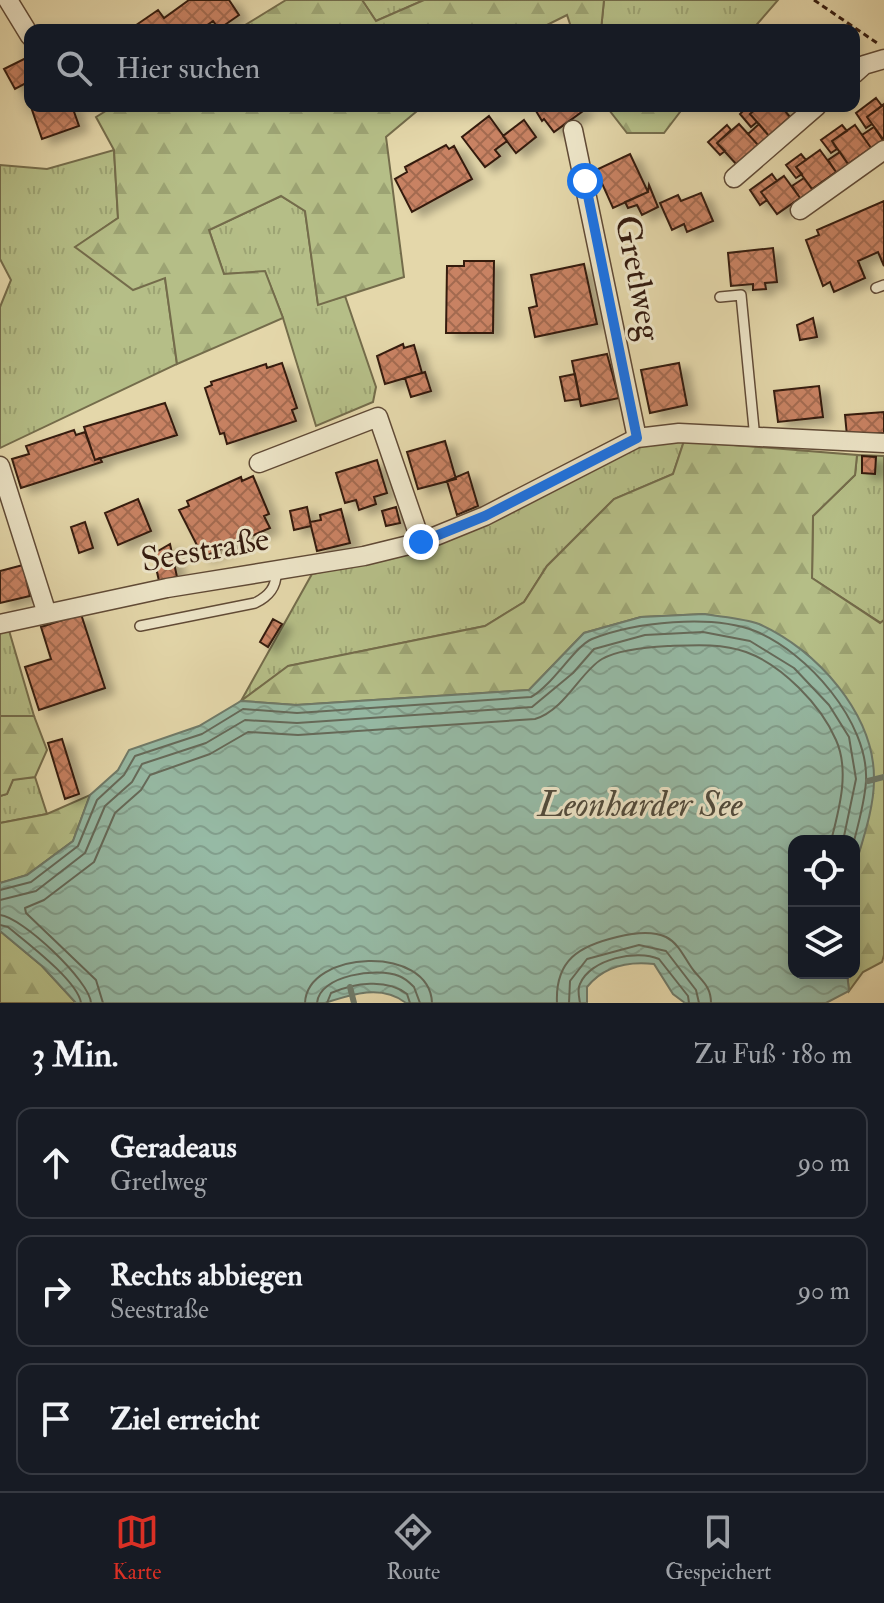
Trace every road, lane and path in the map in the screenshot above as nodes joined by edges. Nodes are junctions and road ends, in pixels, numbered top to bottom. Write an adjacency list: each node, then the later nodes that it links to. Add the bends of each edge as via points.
1 (8, 0): 4 (street)
2 (814, 0): 3 (path)
3 (849, 24)
4 (24, 26)
5 (860, 32): 6 (path)
6 (884, 48)
7 (884, 59): 8 (street)
8 (860, 69)
9 (810, 112): 12 (street)
10 (573, 130): 15 (street, Gretlweg)
11 (884, 150): 13 (street)
12 (734, 178)
13 (800, 210)
14 (720, 297): 16 (lane, via 741,295)
15 (637, 438): 16 (street, Seestraße, via 679,433); 20 (street, Seestraße, via 485,516)
16 (756, 439): 17 (street, Seestraße)
17 (884, 443)
18 (259, 463): 20 (street, via 378,417)
19 (0, 466): 22 (street)
20 (421, 542): 21 (street, Seestraße)
21 (276, 571): 22 (street, Seestraße); 24 (lane, via 277,582 255,603)
22 (47, 614): 23 (street, Seestraße)
23 (0, 624)
24 (140, 626)

